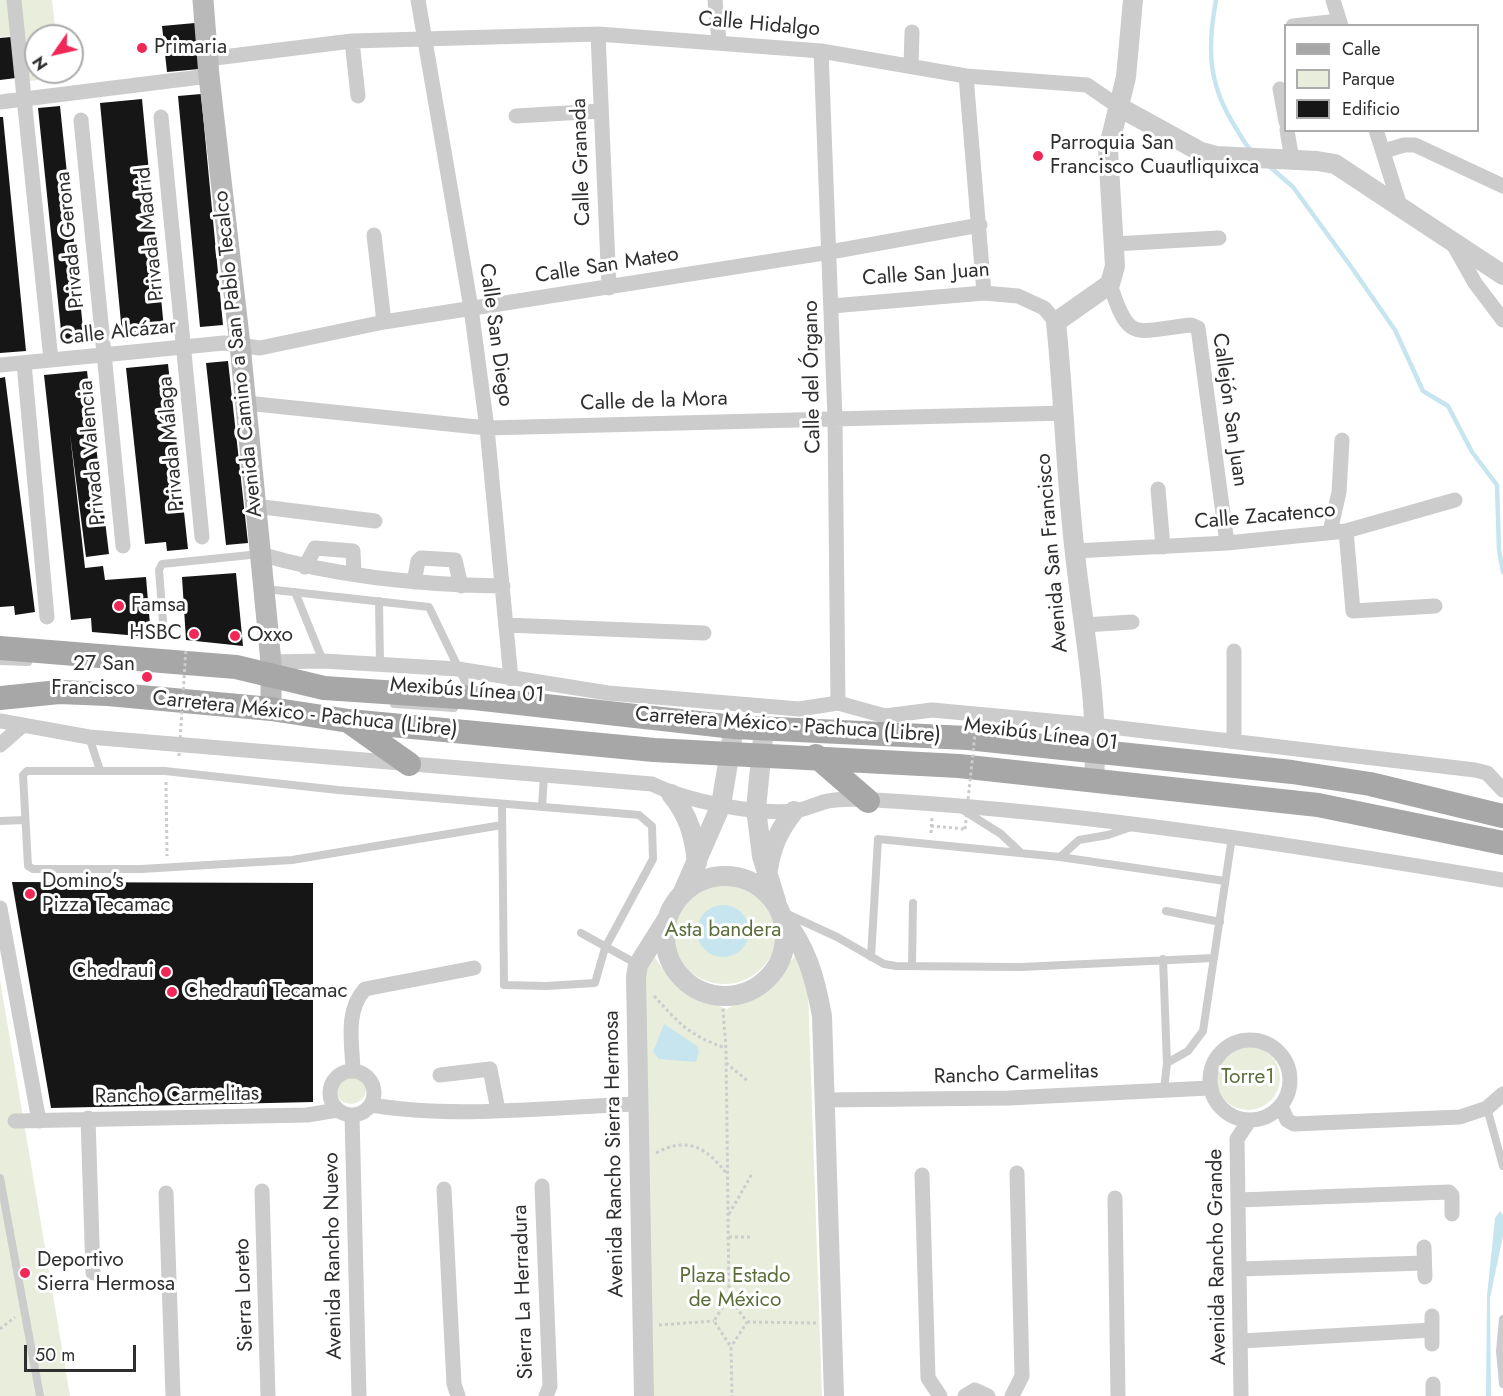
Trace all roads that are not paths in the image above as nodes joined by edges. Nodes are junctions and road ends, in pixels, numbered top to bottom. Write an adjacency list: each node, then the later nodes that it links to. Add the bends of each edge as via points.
1 (14, 0): 20 (street)
2 (203, 0): 16 (main road, Avenida Camino a San Pablo Tecalco)
3 (418, 0): 11 (street, Calle San Diego)
4 (715, 0): 13 (street)
5 (1133, 0): 22 (street, via 1126,77)
6 (1333, 0): 7 (street)
7 (1340, 23): 8 (street)
8 (1324, 24)
9 (912, 32): 15 (street)
10 (598, 34): 11 (street, Calle Hidalgo); 13 (street, Calle Hidalgo); 23 (street, Calle Granada)
11 (423, 37): 12 (street, Calle Hidalgo); 45 (street, Calle San Diego)
12 (352, 41): 16 (street, Calle Hidalgo); 19 (street)
13 (719, 41): 14 (street, Calle Hidalgo)
14 (820, 51): 15 (street, Calle Hidalgo); 39 (street, Calle del Órgano)
15 (911, 66): 17 (street, Calle Hidalgo)
16 (208, 68): 20 (street, Calle Hidalgo); 49 (main road, Avenida Camino a San Pablo Tecalco)
17 (966, 76): 22 (street, Calle Hidalgo, via 1087,85); 34 (street)
18 (1280, 89): 24 (street)
19 (358, 96)
20 (25, 99): 21 (street, Calle Hidalgo); 52 (street)
21 (0, 102)
22 (1119, 106): 31 (street, via 1201,152); 38 (street, via 1108,150)
23 (601, 111): 25 (street); 42 (street, Calle Granada)
24 (1284, 111)
25 (516, 116)
26 (161, 117): 50 (street, Privada Madrid)
27 (81, 120): 51 (street, Privada Gerona)
28 (1287, 132): 31 (street)
29 (1377, 132): 30 (street)
30 (1384, 152): 32 (street, via 1415,145); 33 (street)
31 (1284, 160): 33 (street, via 1335,164)
32 (1503, 186)
33 (1400, 206): 37 (street)
34 (980, 225): 39 (street, Calle San Mateo); 43 (street)
35 (374, 236): 47 (street)
36 (1219, 238): 38 (street)
37 (1452, 242): 40 (street); 46 (street, via 1475,283)
38 (1114, 244): 41 (street, via 1115,266)
39 (830, 252): 42 (street, Calle San Mateo); 44 (street, Calle del Órgano)
40 (1503, 275)
41 (1110, 284): 48 (street); 67 (street, Callejón San Juan, via 1128,327 1139,331 1191,325 1198,328)
42 (609, 288): 45 (street, Calle San Mateo)
43 (984, 293): 44 (street, Calle San Juan); 48 (street, Calle San Juan, via 1018,296 1044,308)
44 (832, 306): 57 (street, Calle del Órgano)
45 (471, 308): 47 (street, Calle San Mateo); 58 (street, Calle San Diego)
46 (1503, 320)
47 (384, 322): 49 (street, Calle San Mateo, via 260,348)
48 (1056, 322): 56 (street, Avenida San Francisco)
49 (240, 345): 50 (street, Calle Alcázar); 55 (main road, Avenida Camino a San Pablo Tecalco)
50 (183, 347): 51 (street, Calle Alcázar); 66 (street, Privada Málaga)
51 (105, 355): 52 (street, Calle Alcázar); 68 (street, Privada Valencia)
52 (51, 360): 53 (street, Calle Alcázar)
53 (24, 363): 54 (street, Calle Alcázar); 81 (street)
54 (0, 365)
55 (246, 403): 58 (street, Calle de la Mora); 62 (main road, Avenida Camino a San Pablo Tecalco)
56 (1065, 413): 57 (street, Calle de la Mora); 70 (street, Avenida San Francisco)
57 (836, 418): 58 (street, Calle de la Mora); 102 (street, Calle del Órgano)
58 (487, 428): 76 (street, Calle San Diego)
59 (1342, 440): 65 (street, via 1339,492)
60 (1158, 489): 69 (street)
61 (1455, 500): 64 (street, Calle Zacatenco)
62 (255, 506): 63 (street); 71 (main road, Avenida Camino a San Pablo Tecalco)
63 (375, 521)
64 (1346, 531): 65 (street, Calle Zacatenco); 80 (street, via 1353,611)
65 (1330, 532): 67 (street, Calle Zacatenco)
66 (202, 537)
67 (1227, 543): 69 (street, Calle Zacatenco)
68 (123, 546)
69 (1163, 546): 70 (street, Calle Zacatenco)
70 (1074, 551): 85 (street, Avenida San Francisco)
71 (260, 554): 72 (street); 77 (main road, Avenida Camino a San Pablo Tecalco); 82 (lane, via 162,564 159,570)
72 (305, 567): 73 (street); 73 (street, via 315,548 353,551)
73 (354, 573): 74 (street)
74 (414, 582): 75 (street); 75 (street, via 421,558 455,560)
75 (460, 586): 76 (street)
76 (503, 586): 84 (street, Calle San Diego)
77 (264, 589): 78 (lane); 96 (main road, Avenida Camino a San Pablo Tecalco)
78 (295, 592): 79 (lane); 90 (lane)
79 (379, 601): 92 (lane); 93 (lane, via 429,607)
80 (1435, 606)
81 (47, 616)
82 (163, 622)
83 (1131, 622): 85 (street)
84 (506, 625): 86 (street); 95 (street, Calle San Diego)
85 (1084, 625): 108 (street, Avenida San Francisco)
86 (704, 633)
87 (0, 648): 96 (main road, Carretera México - Pachuca (Libre), via 236,667)
88 (1234, 651): 112 (street)
89 (0, 661): 91 (lane)
90 (324, 661): 92 (street); 96 (street)
91 (34, 662)
92 (380, 664): 93 (street)
93 (458, 669): 95 (street); 100 (lane)
94 (243, 678): 96 (lane, Mexibús Línea 01)
95 (512, 679): 101 (street)
96 (271, 687): 97 (lane, Mexibús Línea 01); 98 (main road, Carretera México - Pachuca (Libre), via 59,692); 99 (lane, Mexibús Línea 01); 100 (main road, Carretera México - Pachuca (Libre)); 105 (main road, Carretera México - Pachuca (Libre)); 109 (lane, Mexibús Línea 01, via 370,715)
97 (213, 694)
98 (0, 698)
99 (340, 698)
100 (474, 698): 101 (main road, Carretera México - Pachuca (Libre))
101 (609, 703): 109 (main road, Carretera México - Pachuca (Libre))
102 (838, 703): 106 (street); 110 (street, via 799,709)
103 (387, 704): 109 (lane, Mexibús Línea 01, via 434,709 488,706)
104 (0, 721): 107 (street)
105 (349, 721): 109 (main road, Carretera México - Pachuca (Libre)); 117 (main road)
106 (884, 724): 108 (street, via 932,710); 110 (main road, Carretera México - Pachuca (Libre)); 118 (main road, Carretera México - Pachuca (Libre))
107 (23, 725): 111 (street); 113 (street)
108 (1094, 725): 112 (street); 118 (street, Avenida San Francisco)
109 (733, 733): 110 (main road, Carretera México - Pachuca (Libre)); 110 (street); 128 (street)
110 (767, 736): 114 (main road, Carretera México - Pachuca (Libre)); 115 (lane, via 901,757); 131 (street)
111 (89, 737): 117 (street); 119 (lane)
112 (1234, 741): 123 (street, via 1475,770 1487,773)
113 (0, 745)
114 (817, 748): 118 (main road, Carretera México - Pachuca (Libre), via 959,766); 126 (main road)
115 (923, 754)
116 (1012, 762): 118 (lane, Mexibús Línea 01)
117 (409, 764): 120 (street)
118 (1095, 766): 121 (lane, Mexibús Línea 01); 125 (lane, Mexibús Línea 01); 133 (main road, Carretera México - Pachuca (Libre), via 1292,772 1370,784); 142 (main road, Carretera México - Pachuca (Libre), via 1318,805)
119 (100, 770): 127 (lane, via 165,771); 134 (lane, via 27,771 23,775)
120 (544, 776): 124 (street, via 652,784); 129 (lane)
121 (1259, 778)
122 (1305, 784): 136 (lane, via 1362,791)
123 (1503, 790)
124 (672, 794): 128 (street); 145 (street, via 693,832)
125 (1338, 799)
126 (868, 801): 130 (street); 132 (street, via 830,800)
127 (502, 804): 129 (lane); 138 (lane)
128 (721, 805): 131 (street); 145 (street)
129 (542, 807): 157 (lane, via 639,815 652,826 653,859)
130 (959, 807): 137 (street); 143 (lane, via 1001,834)
131 (756, 809): 132 (street); 146 (street)
132 (794, 811): 146 (street, via 772,845)
133 (1503, 816)
134 (24, 820): 135 (lane); 138 (lane, via 28,866 33,869 167,868 292,860)
135 (0, 821)
136 (1503, 822)
137 (1139, 824): 141 (street); 144 (lane, via 1079,840)
138 (502, 825): 157 (lane, via 504,985 595,983)
139 (1469, 826): 140 (lane)
140 (1503, 834)
141 (1232, 835): 147 (street); 148 (lane)
142 (1503, 843)
143 (1020, 852): 144 (lane); 158 (lane, via 878,839)
144 (1060, 856): 148 (lane)
145 (697, 863): 149 (street)
146 (767, 875): 152 (street)
147 (1503, 880)
148 (1226, 881): 155 (lane)
149 (683, 892): 152 (street, via 706,878 732,876 758,885); 154 (street)
150 (913, 903): 161 (lane)
151 (0, 908): 179 (street)
152 (780, 910): 154 (street, via 786,941 780,963 766,982 745,993 722,997 701,992 683,979 670,961 665,940); 158 (lane); 170 (street, via 800,939 814,974 822,1016)
153 (1166, 911): 155 (lane)
154 (667, 919): 163 (street)
155 (1220, 922): 159 (lane)
156 (581, 933): 157 (lane)
157 (605, 948): 163 (lane)
158 (871, 957): 161 (lane, via 884,964)
159 (1214, 958): 160 (lane); 164 (lane, via 1203,1031 1188,1051)
160 (1163, 959): 161 (lane, via 1021,967); 164 (lane)
161 (912, 966)
162 (474, 968): 165 (street, via 365,989 351,1013)
163 (637, 971): 171 (street, Avenida Rancho Sierra Hermosa)
164 (1167, 1063): 168 (lane)
165 (353, 1070): 172 (street, via 370,1078 375,1096); 176 (street, via 342,1072 330,1090 332,1101)
166 (440, 1076): 175 (street, via 490,1070)
167 (1209, 1088): 168 (street, Rancho Carmelitas); 173 (street, via 1210,1070 1218,1053 1233,1042 1250,1039 1268,1043 1282,1055 1290,1072 1289,1090); 180 (street, via 1217,1105 1231,1116)
168 (1164, 1090): 170 (street, Rancho Carmelitas, via 1009,1098)
169 (1503, 1094): 174 (street)
170 (825, 1100): 206 (street)
171 (636, 1104): 175 (street); 205 (street, Avenida Rancho Sierra Hermosa)
172 (371, 1105): 175 (street, via 401,1110); 176 (street, via 363,1113)
173 (1281, 1106): 174 (street, via 1287,1120 1294,1124 1460,1117); 180 (street, via 1266,1117)
174 (1487, 1108): 181 (lane)
175 (498, 1110)
176 (345, 1112): 177 (street, Rancho Carmelitas); 202 (street, Avenida Rancho Nuevo)
177 (88, 1118): 179 (street, Rancho Carmelitas); 194 (street)
178 (15, 1121): 179 (street, Rancho Carmelitas)
179 (39, 1121)
180 (1249, 1121): 190 (street, Avenida Rancho Grande, via 1237,1139)
181 (1503, 1166)
182 (1017, 1173): 210 (street, via 1022,1376)
183 (922, 1175): 207 (street, via 928,1378)
184 (0, 1178): 199 (lane)
185 (542, 1186): 204 (street, Sierra La Herradura, via 550,1386)
186 (444, 1188): 203 (street, via 454,1384)
187 (262, 1191): 201 (street, Sierra Loreto)
188 (166, 1193): 200 (street)
189 (1115, 1198): 211 (street)
190 (1239, 1200): 191 (street, via 1449,1192); 193 (street, Avenida Rancho Grande)
191 (1452, 1214)
192 (1424, 1247): 193 (street, via 1425,1270)
193 (1240, 1269): 197 (street, Avenida Rancho Grande)
194 (93, 1273)
195 (1503, 1319): 198 (lane)
196 (1432, 1330): 197 (street)
197 (1242, 1341): 212 (street, Avenida Rancho Grande)
198 (1503, 1383)
199 (40, 1396)
200 (173, 1396)
201 (268, 1396)
202 (358, 1396)
203 (458, 1396)
204 (546, 1396)
205 (644, 1396)
206 (834, 1396)
207 (940, 1396)
208 (965, 1396): 209 (street, via 975,1390)
209 (988, 1396)
210 (1012, 1396)
211 (1118, 1396)
212 (1241, 1396)

